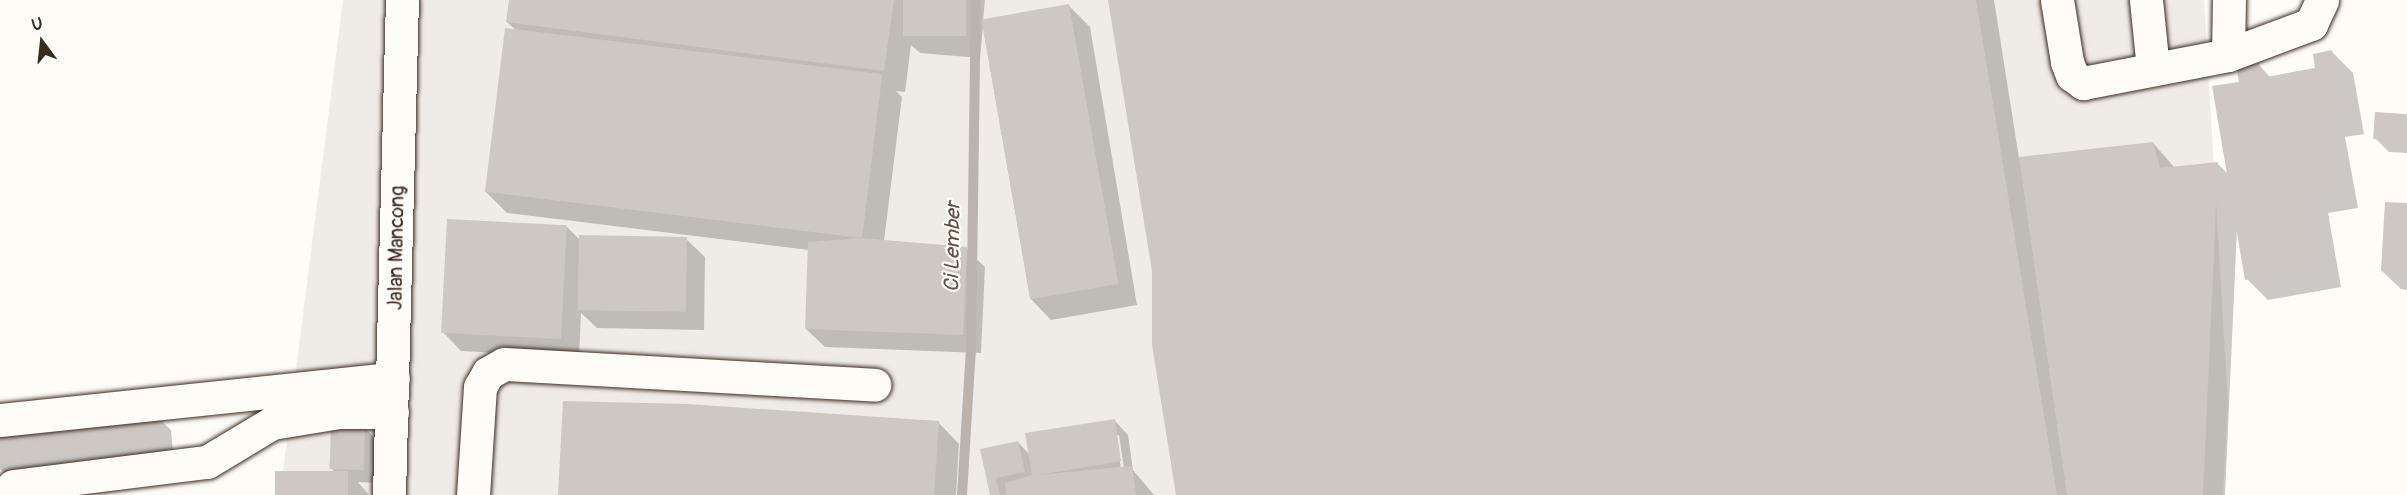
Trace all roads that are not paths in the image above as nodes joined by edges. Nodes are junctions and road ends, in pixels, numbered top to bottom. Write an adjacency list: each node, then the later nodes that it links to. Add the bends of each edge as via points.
1 (402, 0): 8 (street, Jalan Mancong)
2 (2057, 0): 7 (street, via 2072,75 2083,82)
3 (2146, 0): 7 (street)
4 (2229, 0): 6 (street)
5 (2322, 0): 6 (street, via 2311,24)
6 (2228, 55): 7 (street)
7 (2153, 69)
8 (393, 379): 10 (street, Jalan Mancong); 11 (street)
9 (873, 385): 14 (street, via 504,364 488,373 480,387)
10 (392, 412): 12 (street, via 339,412 272,423 207,462); 13 (street, Jalan Mancong)
11 (0, 420)
12 (13, 486)
13 (389, 495)
14 (473, 495)

